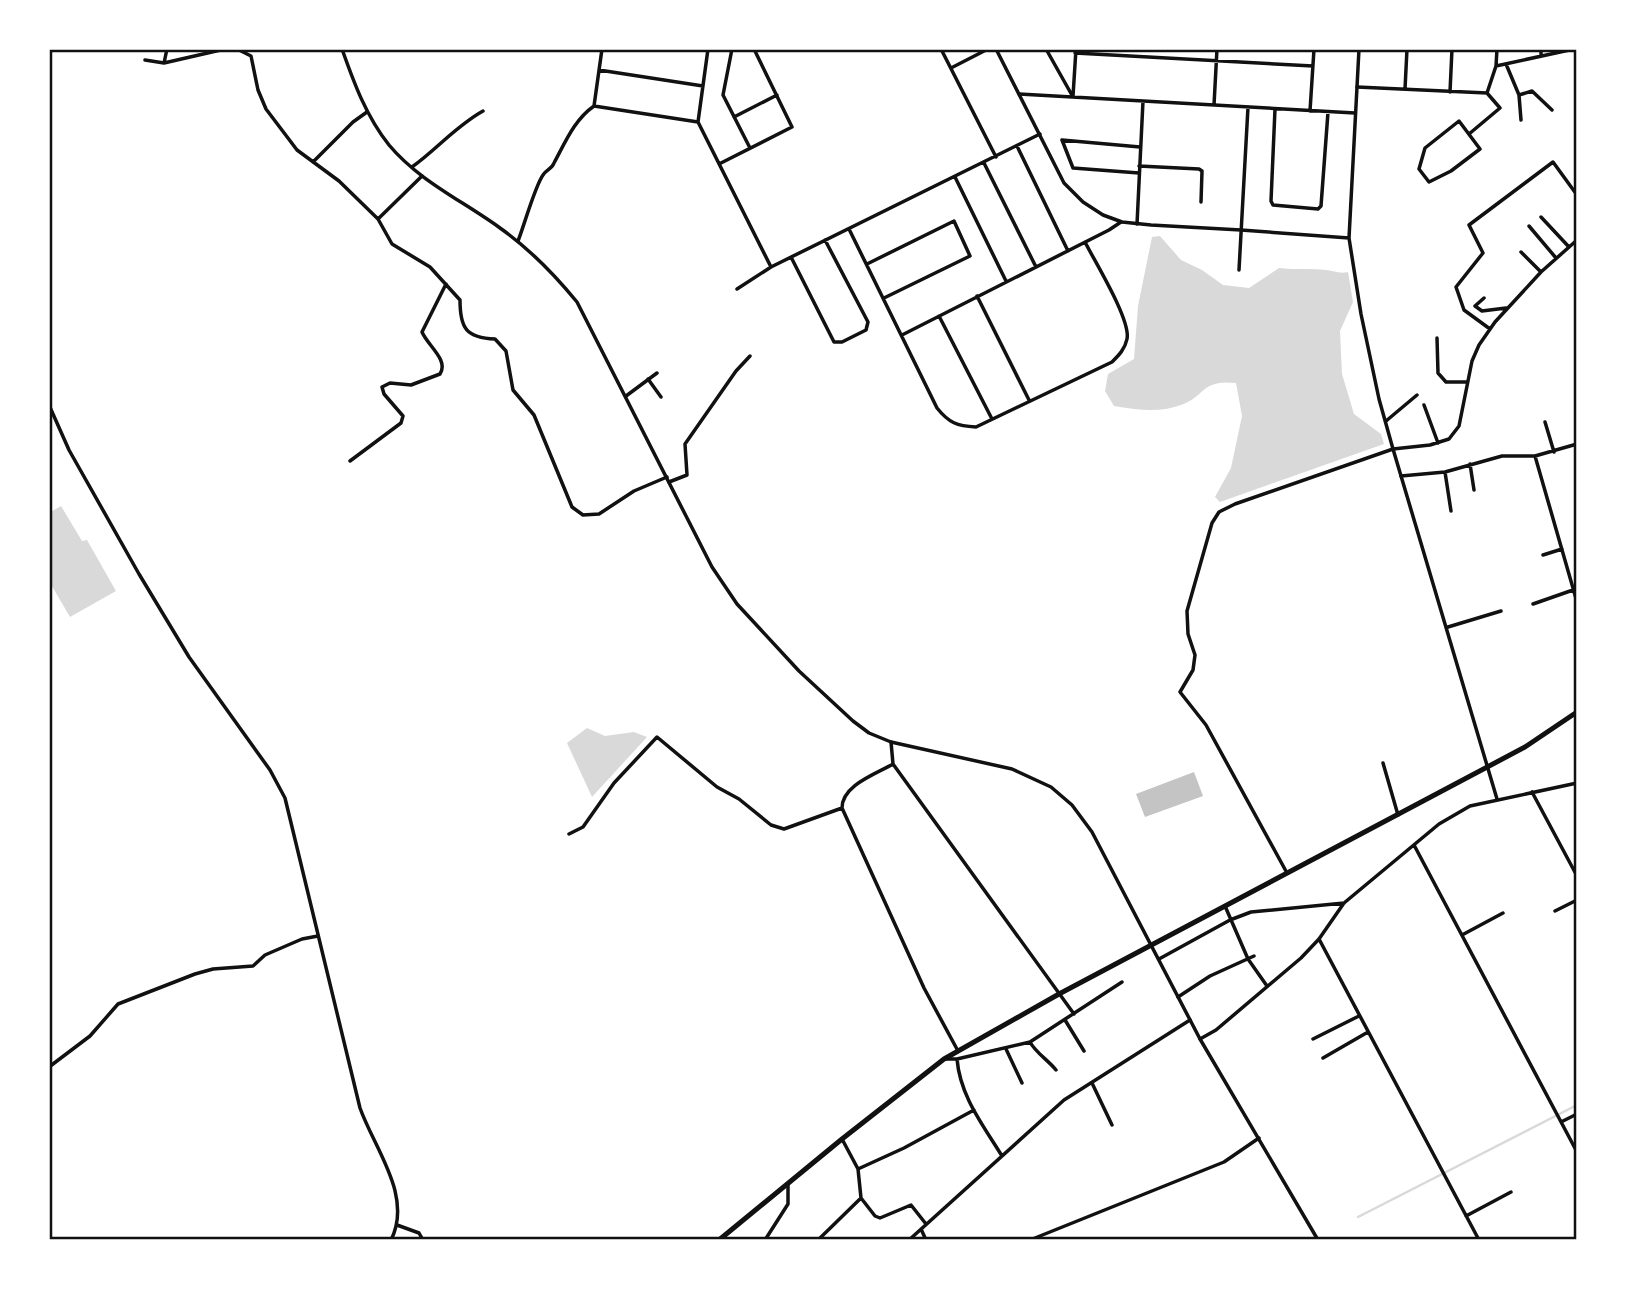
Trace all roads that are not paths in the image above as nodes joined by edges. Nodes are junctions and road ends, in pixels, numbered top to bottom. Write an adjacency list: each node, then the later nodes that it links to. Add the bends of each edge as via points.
1 (167, 49): 25 (street)
2 (225, 49): 25 (street)
3 (237, 49): 60 (street, via 251,56 266,109 297,150)
4 (342, 49): 48 (street)
5 (602, 49): 30 (street)
6 (708, 49): 31 (street)
7 (732, 49): 51 (street, via 723,95)
8 (754, 49): 37 (street)
9 (941, 49): 29 (street)
10 (988, 49): 29 (street)
11 (996, 49): 36 (street)
12 (1046, 49): 39 (street)
13 (1217, 49): 24 (street)
14 (1314, 49): 27 (street)
15 (1359, 49): 32 (street)
16 (1407, 49): 33 (street)
17 (1452, 49): 34 (street)
18 (1497, 49): 28 (street)
19 (1541, 49): 22 (street)
20 (1574, 49): 22 (street)
21 (1075, 51): 24 (street); 39 (street)
22 (1541, 56): 26 (street)
23 (145, 60): 25 (street)
24 (1216, 60): 27 (street); 41 (street)
25 (164, 63)
26 (1506, 64): 28 (street); 38 (street)
27 (1313, 66): 47 (street)
28 (1496, 66): 35 (street)
29 (951, 68): 59 (street)
30 (599, 70): 31 (street); 42 (street)
31 (703, 86): 53 (street)
32 (1357, 88): 33 (street); 50 (street)
33 (1405, 89): 34 (street)
34 (1450, 92): 35 (street)
35 (1488, 93): 55 (street, via 1500,108)
36 (1019, 94): 39 (street); 54 (street)
37 (777, 95): 51 (street); 57 (street, via 792,127)
38 (1519, 95): 45 (street, via 1532,91); 52 (street)
39 (1073, 97): 40 (street)
40 (1143, 101): 41 (street); 58 (street)
41 (1214, 105): 43 (street)
42 (594, 106): 53 (street); 80 (street, via 572,129 553,167 543,175)
43 (1248, 107): 44 (street); 76 (street)
44 (1275, 109): 47 (street); 49 (street, via 1270,201 1318,209)
45 (1552, 110)
46 (483, 111): 64 (street)
47 (1310, 111): 49 (street)
48 (366, 112): 60 (street); 64 (street, via 388,144)
49 (1328, 112): 50 (street)
50 (1355, 113): 77 (street)
51 (734, 117): 57 (street)
52 (1521, 120)
53 (698, 122): 62 (street)
54 (1040, 134): 56 (street); 72 (street, via 1063,183 1093,209)
55 (1468, 134): 55 (street, via 1459,121 1425,148 1419,169 1429,182 1480,149)
56 (1017, 146): 59 (street); 83 (street)
57 (750, 148): 62 (street)
58 (1140, 148): 63 (street); 65 (street, via 1062,139 1073,168)
59 (996, 157): 61 (street)
60 (313, 162): 71 (street)
61 (984, 163): 67 (street); 89 (street)
62 (719, 164): 88 (street)
63 (1139, 166): 65 (street); 69 (street, via 1199,169)
64 (412, 167): 66 (street)
65 (1139, 173): 73 (street)
66 (422, 176): 71 (street); 80 (street)
67 (955, 177): 75 (street); 92 (street)
68 (1577, 195): 100 (street, via 1553,162 1469,225 1483,253 1456,287 1464,310)
69 (1201, 202)
70 (1541, 217): 82 (street)
71 (378, 219): 93 (street, via 393,244 430,267)
72 (1122, 222): 73 (street); 81 (street)
73 (1137, 224): 76 (street)
74 (1530, 226): 86 (street)
75 (849, 229): 78 (street); 87 (street)
76 (1241, 230): 77 (street); 90 (street)
77 (1349, 238): 114 (street)
78 (825, 240): 85 (street); 85 (street, via 868,322 866,330 842,342 834,342)
79 (1577, 240): 82 (street)
80 (518, 241): 108 (street, via 577,302)
81 (1085, 242): 83 (street); 110 (street, via 1126,323 1127,340 1112,362)
82 (1569, 247): 86 (street)
83 (1068, 251): 89 (street)
84 (1521, 252): 91 (street)
85 (790, 257): 88 (street)
86 (1556, 258): 91 (street)
87 (867, 264): 96 (street); 96 (street, via 954,221 970,256)
88 (771, 267): 94 (street)
89 (1036, 267): 92 (street)
90 (1239, 270)
91 (1541, 272): 98 (street)
92 (1006, 281): 95 (street)
93 (446, 284): 121 (street, via 422,332 442,359 443,369 411,385 382,387 403,416 401,423); 125 (street, via 460,299 467,332 476,338 495,339 506,351 513,390 534,415 572,507 583,515 599,514)
94 (737, 289)
95 (977, 296): 99 (street); 110 (street)
96 (884, 298): 101 (street)
97 (1484, 298): 98 (street, via 1475,306 1482,311)
98 (1508, 308): 100 (street)
99 (939, 316): 101 (street); 113 (street)
100 (1490, 329): 106 (street, via 1479,345)
101 (902, 335): 113 (street, via 947,420 976,427)
102 (1437, 338): 106 (street, via 1438,373 1446,382)
103 (750, 356): 126 (street, via 685,444 687,475)
104 (657, 373): 105 (street)
105 (648, 379): 108 (street); 109 (street)
106 (1467, 382): 116 (street, via 1459,426 1449,439)
107 (1417, 395): 114 (street)
108 (626, 396): 125 (street)
109 (661, 397)
110 (1030, 400): 113 (street)
111 (49, 405): 157 (street, via 69,450 189,657 254,745 285,798)
112 (1424, 405): 116 (street)
113 (992, 419)
114 (1386, 421): 118 (street)
115 (1545, 422): 119 (street)
116 (1437, 443): 118 (street)
117 (1577, 444): 119 (street)
118 (1393, 449): 124 (street); 148 (street, via 1219,512 1187,611 1195,654 1193,670 1180,692 1206,725)
119 (1555, 452): 120 (street)
120 (1535, 456): 122 (street, via 1503,456); 129 (street)
121 (350, 461)
122 (1470, 464): 123 (street); 127 (street)
123 (1445, 472): 124 (street); 128 (street)
124 (1401, 476): 135 (street)
125 (667, 477): 126 (street)
126 (669, 482): 137 (street, via 712,567 737,604 853,721)
127 (1474, 490)
128 (1451, 511)
129 (1562, 549): 130 (street); 131 (street)
130 (1543, 555)
131 (1573, 590): 132 (street); 133 (street)
132 (1577, 599)
133 (1532, 604)
134 (1501, 611): 135 (street)
135 (1448, 627): 140 (street)
136 (1577, 712): 140 (main road, via 1541,738)
137 (891, 743): 139 (street); 159 (street, via 1012,769 1051,787 1072,805 1091,832)
138 (1383, 763): 145 (street)
139 (893, 764): 144 (street, via 854,786); 165 (street)
140 (1489, 765): 143 (street); 145 (main road)
141 (1577, 783): 142 (street)
142 (1532, 792): 143 (street); 149 (street)
143 (1497, 799): 147 (street, via 1470,806)
144 (842, 808): 146 (street, via 784,829 771,825 657,737 614,783 583,827); 176 (street, via 924,988)
145 (1398, 815): 148 (main road)
146 (569, 834)
147 (1413, 844): 151 (street); 156 (street)
148 (1287, 873): 152 (main road)
149 (1577, 876)
150 (1577, 900): 153 (street)
151 (1344, 903): 155 (street, via 1251,912); 158 (street)
152 (1225, 906): 155 (street); 159 (main road)
153 (1555, 911)
154 (1503, 913): 156 (street)
155 (1230, 919): 161 (street); 162 (street)
156 (1462, 935): 187 (street)
157 (318, 936): 181 (street, via 265,955 253,967 213,969 118,1004 90,1036); 199 (street, via 360,1108 394,1183)
158 (1320, 939): 164 (street); 168 (street)
159 (1151, 945): 161 (street); 165 (main road)
160 (1255, 956): 162 (street)
161 (1158, 959): 166 (street)
162 (1248, 959): 164 (street); 166 (street)
163 (1122, 982): 167 (street)
164 (1268, 986): 172 (street)
165 (1059, 994): 167 (street); 176 (main road)
166 (1178, 997): 170 (street)
167 (1074, 1014): 169 (street)
168 (1359, 1016): 171 (street); 173 (street)
169 (1065, 1020): 174 (street); 177 (street)
170 (1190, 1020): 172 (street); 184 (street)
171 (1368, 1032): 178 (street); 197 (street)
172 (1200, 1039): 189 (street)
173 (1313, 1039)
174 (1030, 1042): 175 (street); 182 (street)
175 (1006, 1049): 180 (street); 183 (street)
176 (958, 1051): 179 (main road)
177 (1084, 1051)
178 (1324, 1058)
179 (944, 1059): 180 (street); 190 (main road)
180 (957, 1059): 185 (street, via 959,1078)
181 (49, 1068)
182 (1056, 1070)
183 (1022, 1083)
184 (1092, 1083): 188 (street); 192 (street, via 1064,1100)
185 (974, 1110): 192 (street); 193 (street)
186 (1577, 1114): 187 (street)
187 (1561, 1122): 191 (street)
188 (1112, 1125)
189 (1259, 1138): 209 (street, via 1224,1162); 210 (street)
190 (842, 1139): 193 (street); 194 (main road)
191 (1577, 1152)
192 (1002, 1156): 198 (street)
193 (858, 1169): 196 (street)
194 (788, 1182): 204 (main road); 205 (street, via 788,1204)
195 (1511, 1192): 197 (street)
196 (861, 1198): 198 (street, via 880,1218 911,1205); 201 (street)
197 (1466, 1216): 211 (street)
198 (926, 1224): 200 (street)
199 (397, 1225): 202 (street); 203 (street, via 419,1233)
200 (920, 1229): 207 (street); 208 (street)
201 (824, 1238): 206 (street)
202 (391, 1240)
203 (423, 1240)
204 (719, 1240)
205 (765, 1240)
206 (818, 1240)
207 (909, 1240)
208 (926, 1240)
209 (1030, 1240)
210 (1318, 1240)
211 (1479, 1240)

